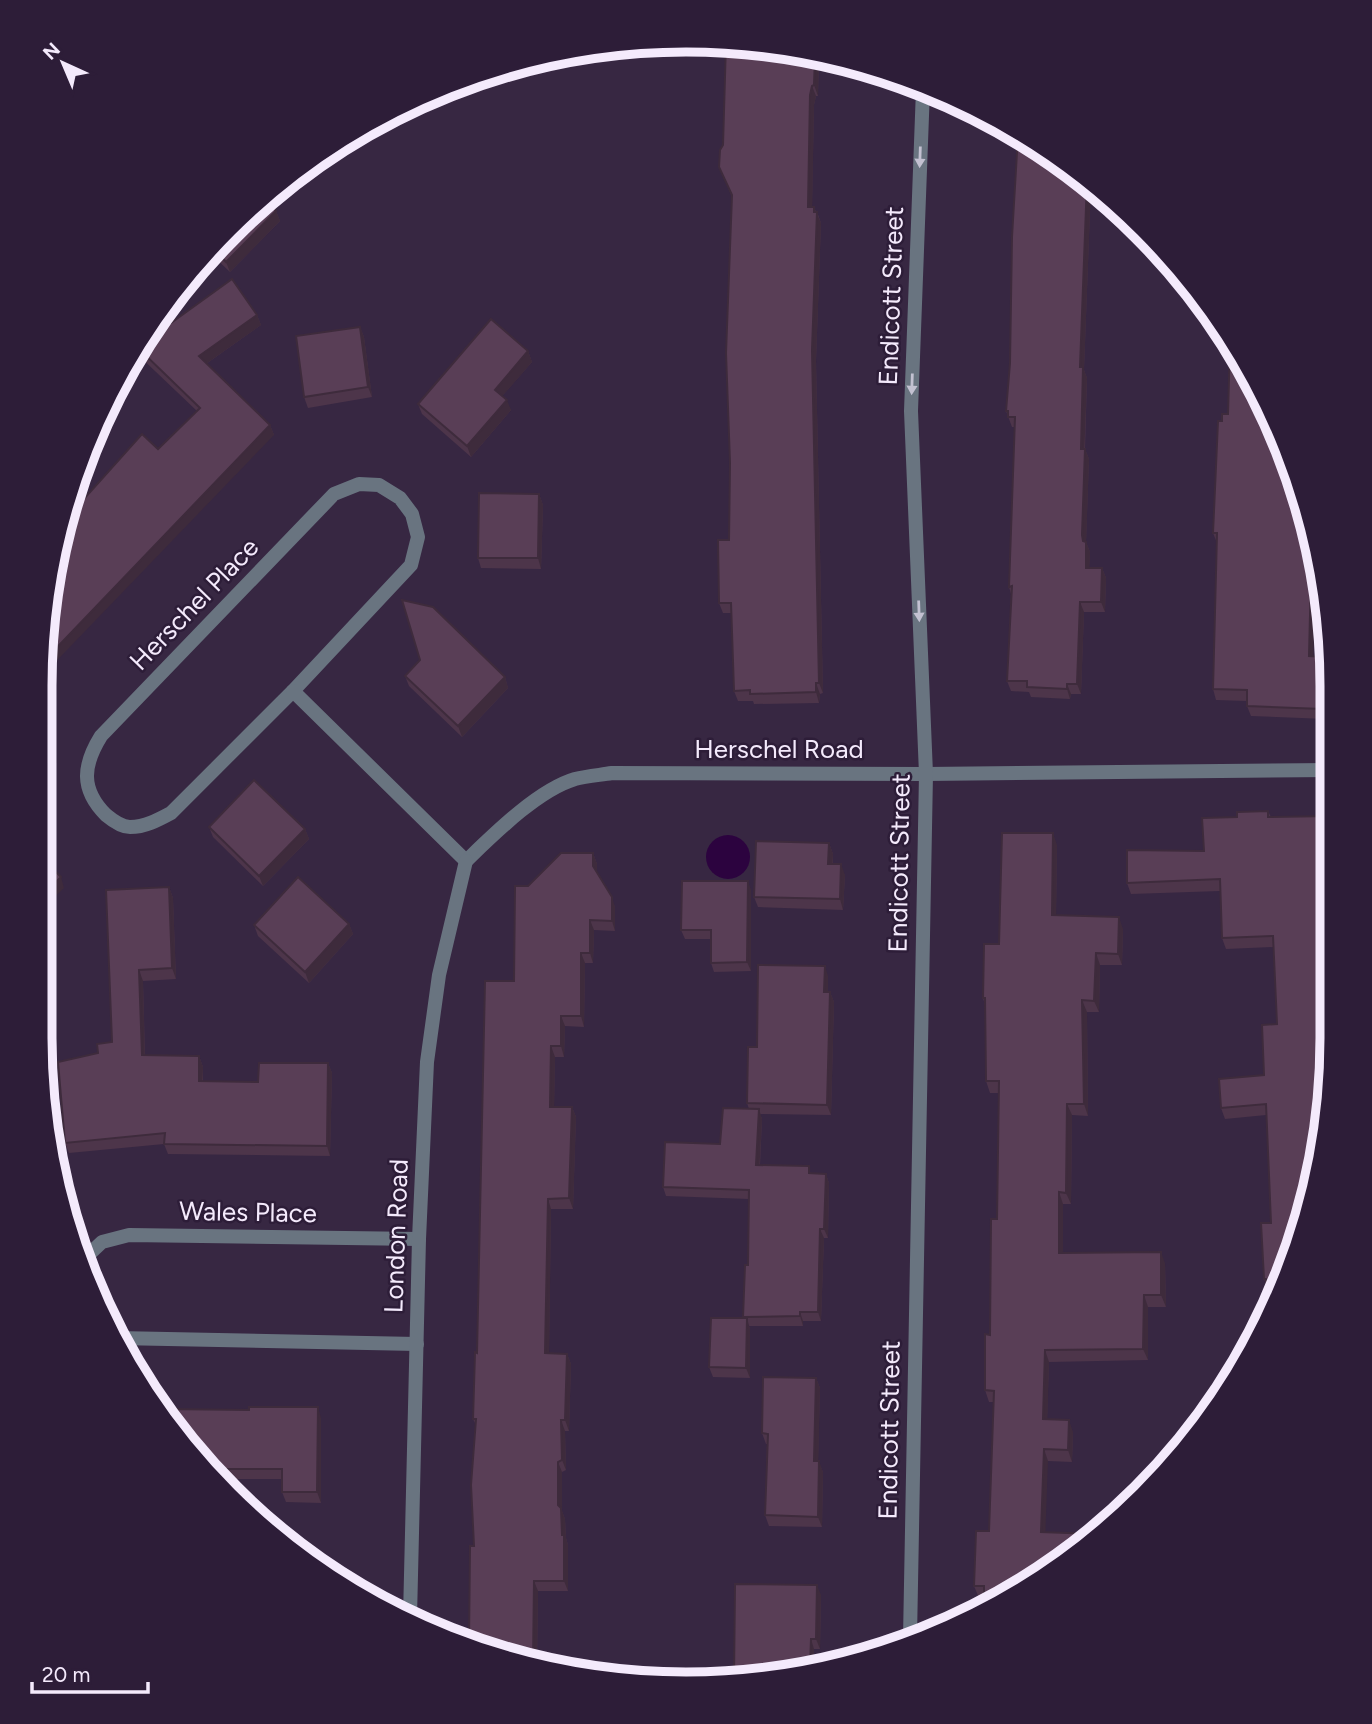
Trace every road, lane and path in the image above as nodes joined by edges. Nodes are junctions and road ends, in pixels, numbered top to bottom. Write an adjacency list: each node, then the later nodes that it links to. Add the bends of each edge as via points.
1 (923, 99): 4 (street, Endicott Street, one-way to 4, via 911,411)
2 (293, 691): 2 (street, Herschel Place, via 411,565 418,537 412,514 400,498 379,485 359,484 334,494 101,736 89,757 87,778 95,804 127,828 171,813); 5 (street)
3 (1320, 770): 4 (street, Herschel Road)
4 (926, 774): 5 (street, Herschel Road, via 612,773 573,780 503,825); 11 (street, Endicott Street)
5 (466, 861): 6 (street, London Road, via 439,975 427,1062)
6 (419, 1239): 7 (street, Wales Place, via 129,1235 102,1242); 9 (street, London Road)
7 (90, 1253)
8 (128, 1338): 9 (street)
9 (417, 1344): 10 (street, London Road)
10 (410, 1608)
11 (909, 1630)

